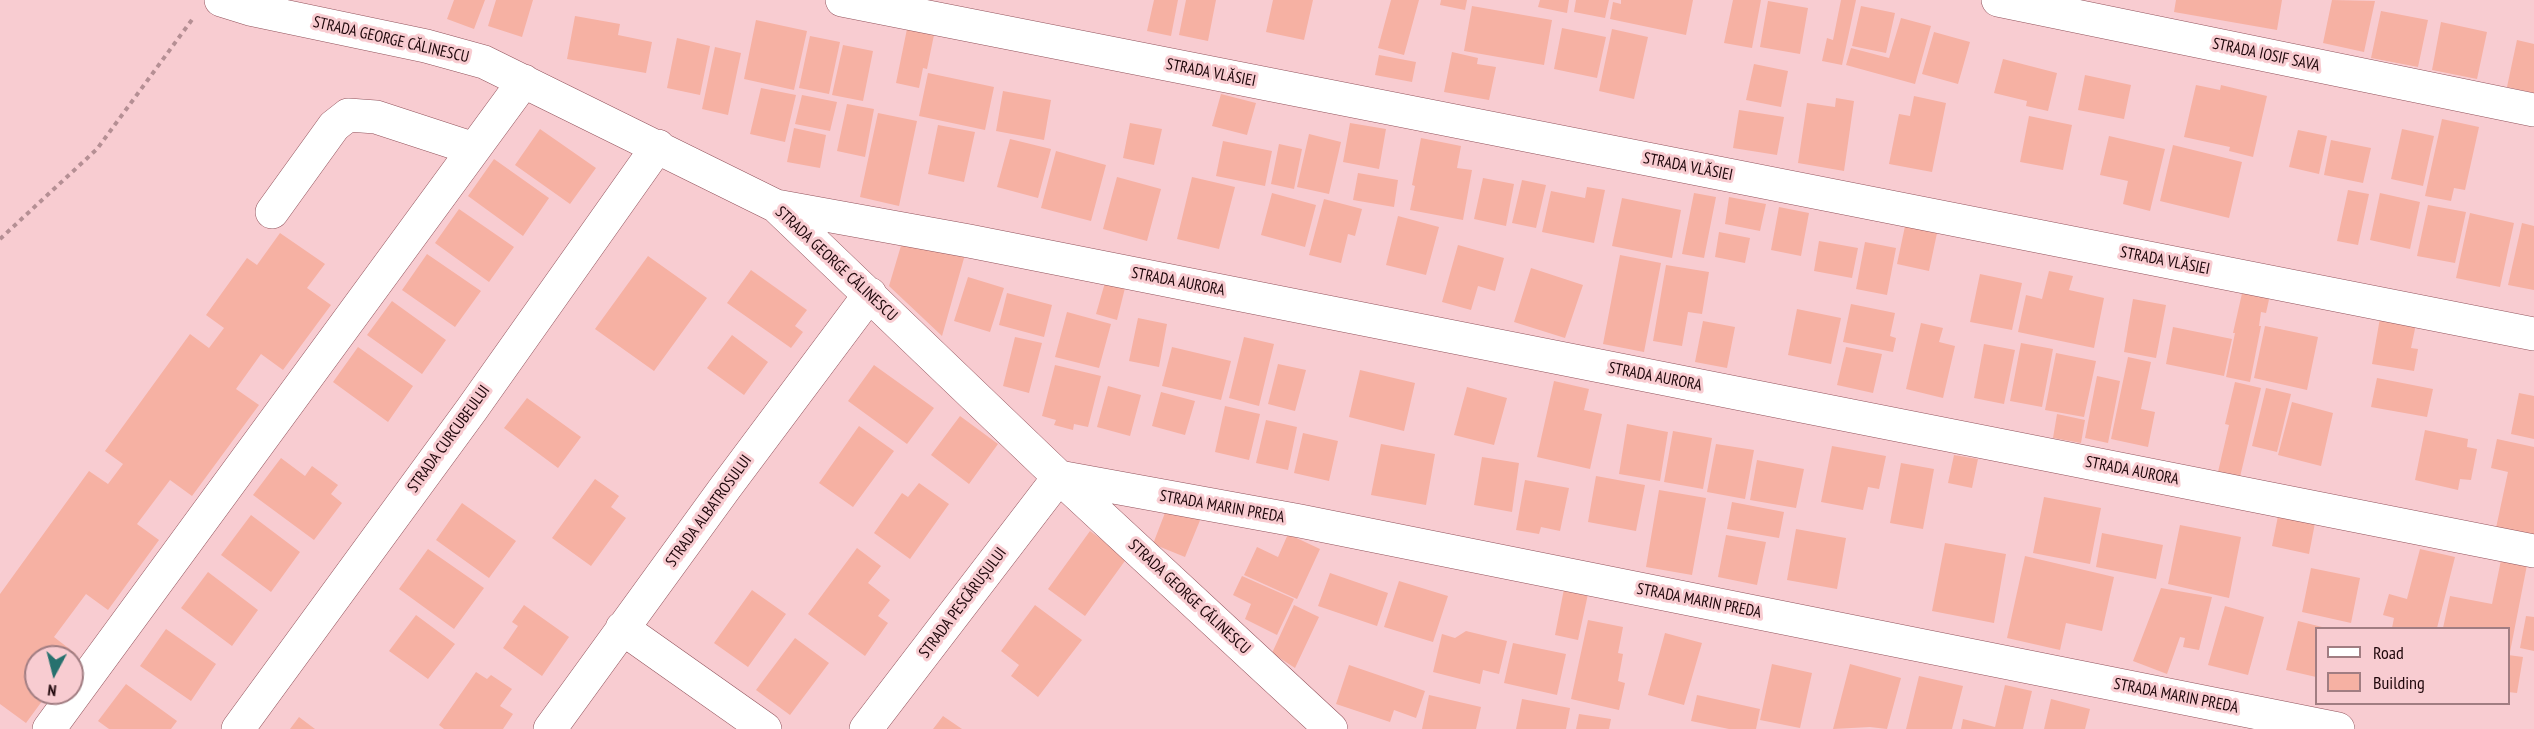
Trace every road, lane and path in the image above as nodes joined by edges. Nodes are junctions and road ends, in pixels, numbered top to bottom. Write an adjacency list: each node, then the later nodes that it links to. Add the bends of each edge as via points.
1 (842, 0): 12 (street, STRADA VLĂSIEI)
2 (1998, 0): 5 (street, STRADA IOSIF SAVA)
3 (211, 5): 4 (street, STRADA GEORGE CĂLINESCU, via 250,9 460,54); 10 (path, via 97,149)
4 (524, 81): 6 (street, STRADA GEORGE CĂLINESCU); 7 (street)
5 (2534, 110)
6 (658, 146): 8 (street, STRADA GEORGE CĂLINESCU); 17 (street, STRADA CURCUBEULUI)
7 (474, 149): 9 (street, via 376,117 348,115 334,126); 16 (street)
8 (776, 206): 11 (street, STRADA GEORGE CĂLINESCU); 14 (street, STRADA AURORA)
9 (272, 212)
10 (0, 239)
11 (870, 294): 13 (street, STRADA GEORGE CĂLINESCU); 15 (street, STRADA ALBATROSULUI)
12 (2534, 334)
13 (1059, 477): 20 (street, STRADA PESCĂRUȘULUI); 21 (street, STRADA GEORGE CĂLINESCU); 22 (street, STRADA MARIN PREDA, via 1300,521)
14 (2534, 551)
15 (622, 628): 18 (street, STRADA ALBATROSULUI); 19 (street)
16 (49, 729)
17 (238, 729)
18 (550, 729)
19 (765, 729)
20 (866, 729)
21 (1331, 729)
22 (2338, 729)

